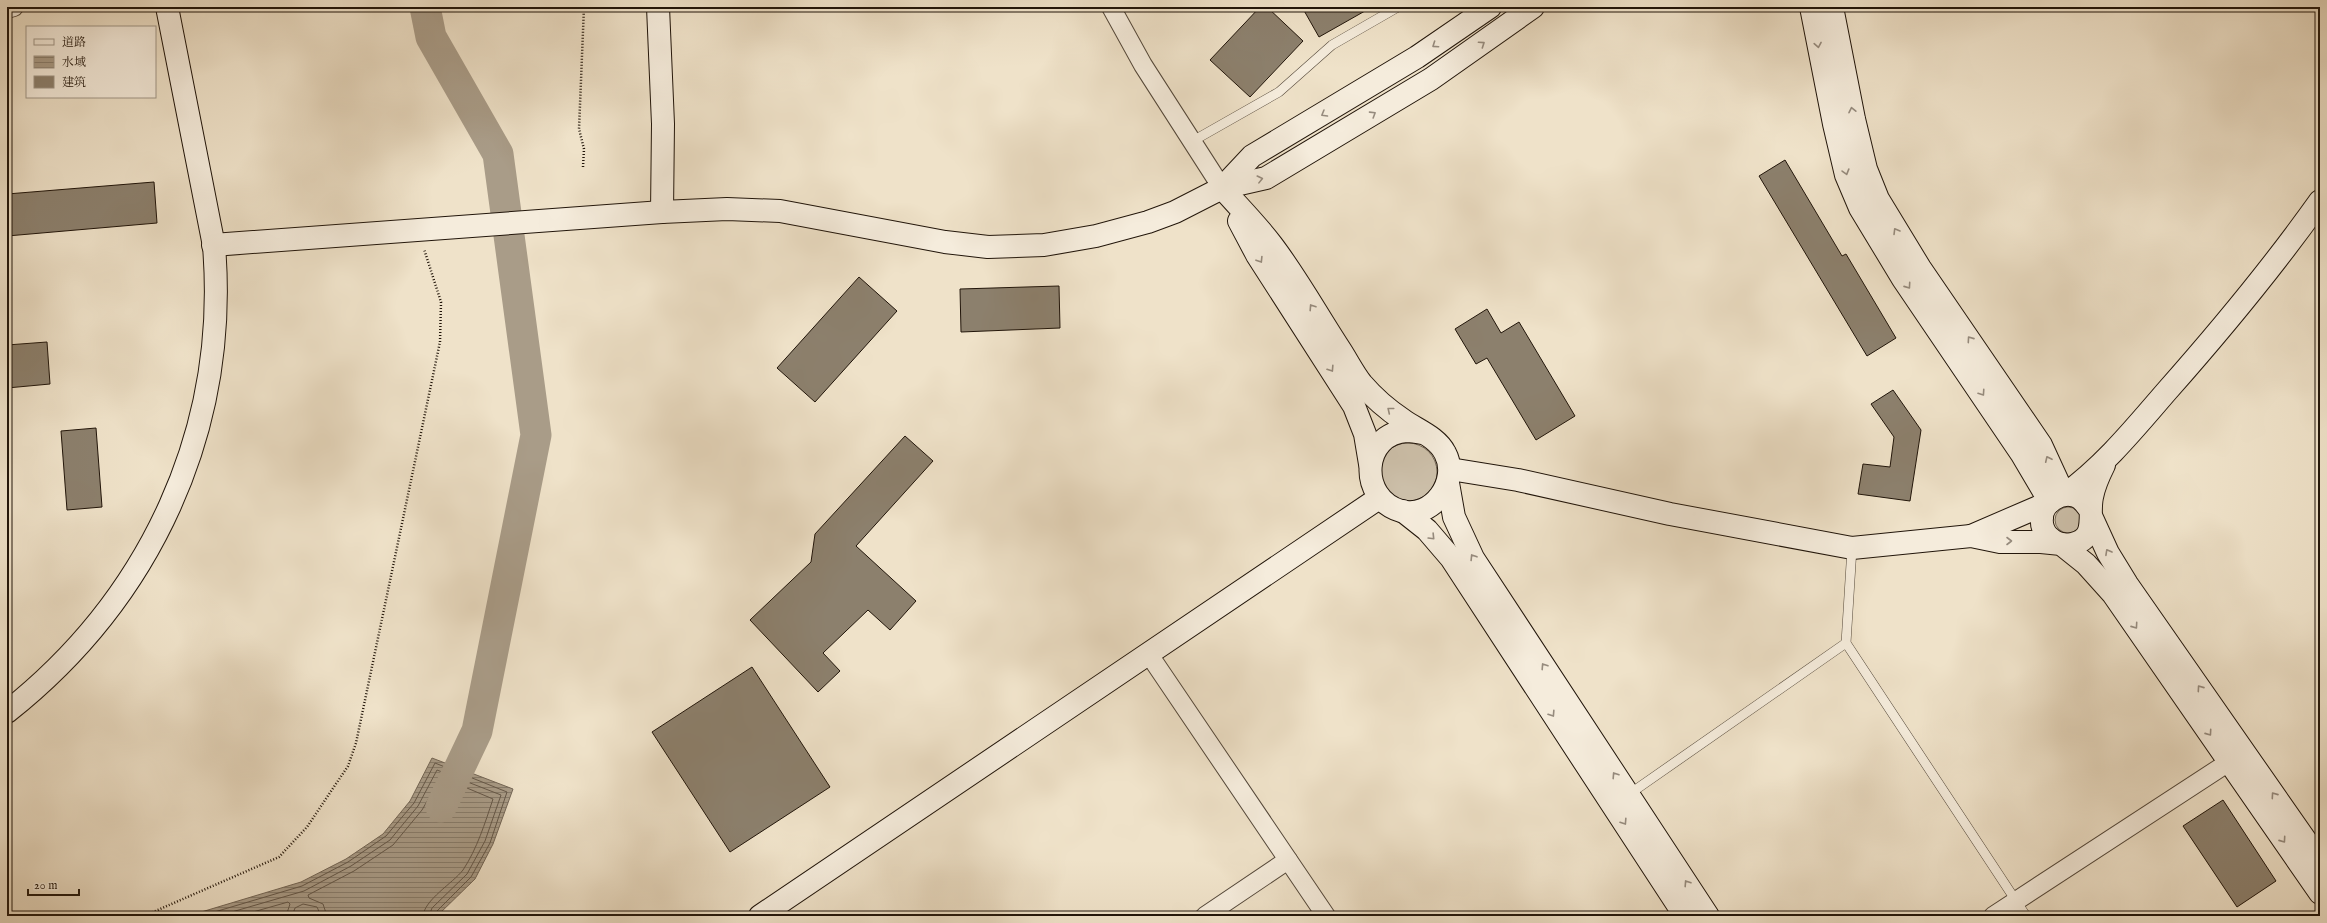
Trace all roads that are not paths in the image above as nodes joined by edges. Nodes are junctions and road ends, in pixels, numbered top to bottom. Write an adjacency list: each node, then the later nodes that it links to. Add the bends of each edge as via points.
1 (14, 7): 10 (street)
2 (167, 7): 15 (main road)
3 (658, 7): 14 (main road, via 663,124)
4 (1111, 7): 11 (street, via 1143,65)
5 (1398, 7): 11 (lane, via 1332,45 1279,92)
6 (1490, 7): 12 (main road, one-way to 12, via 1417,57 1252,156)
7 (1533, 7): 12 (main road, one-way to 7, via 1266,178 1273,174 1431,79)
8 (1811, 7): 21 (main road, one-way to 21, via 1846,175 1860,208 1900,274 2022,453)
9 (1832, 7): 21 (main road, one-way to 9, via 2041,445 1903,241 1878,199 1866,169 1854,119)
10 (7, 9)
11 (1191, 142): 12 (street)
12 (1222, 188): 14 (main road, via 1174,212 1122,230 1067,242 1018,247 988,247 945,242 780,211 727,209); 16 (main road, one-way to 12, via 1383,405 1362,384 1272,245); 18 (main road, one-way to 18, via 1257,255 1354,406 1365,434)
13 (2320, 201): 17 (main road, via 2238,307)
14 (662, 212): 15 (main road)
15 (213, 245): 29 (main road, via 217,304 208,374 187,461 163,523 132,577 88,636 46,679)
16 (1422, 433): 18 (main road, via 1406,431 1391,436 1377,447); 19 (main road, via 1436,441 1446,453)
17 (2111, 455): 21 (main road, via 2088,477); 23 (main road, via 2096,482)
18 (1370, 464): 20 (main road, via 1370,482)
19 (1449, 476): 22 (main road, via 1441,496 1430,506 1417,511); 26 (main road, via 1518,480 1678,516); 31 (main road, one-way to 19, via 1466,545 1454,517)
20 (1379, 498): 22 (main road, via 1389,507); 28 (main road)
21 (2057, 498): 23 (main road, via 2075,496 2084,501); 24 (main road); 25 (main road, via 2042,518 2046,535)
22 (1403, 511): 39 (main road, one-way to 39, via 1426,530 1451,558)
23 (2091, 514): 25 (main road, via 2090,529 2083,539 2076,543); 33 (main road, one-way to 23, via 2127,584 2108,553)
24 (1971, 536): 25 (main road, one-way to 25, via 2000,542); 26 (main road)
25 (2061, 544): 30 (main road, one-way to 30, via 2086,564 2113,594)
26 (1852, 548): 27 (lane)
27 (1846, 644): 31 (lane); 35 (lane)
28 (1148, 653): 32 (street); 36 (main road)
29 (7, 712)
30 (2229, 762): 34 (main road, one-way to 34); 35 (street)
31 (1628, 795): 40 (main road, one-way to 31)
32 (1288, 860): 37 (street); 38 (street)
33 (2320, 861)
34 (2320, 893)
35 (2021, 909): 41 (street)
36 (760, 916)
37 (1205, 916)
38 (1326, 916)
39 (1685, 916)
40 (1708, 916)
41 (1993, 916)

